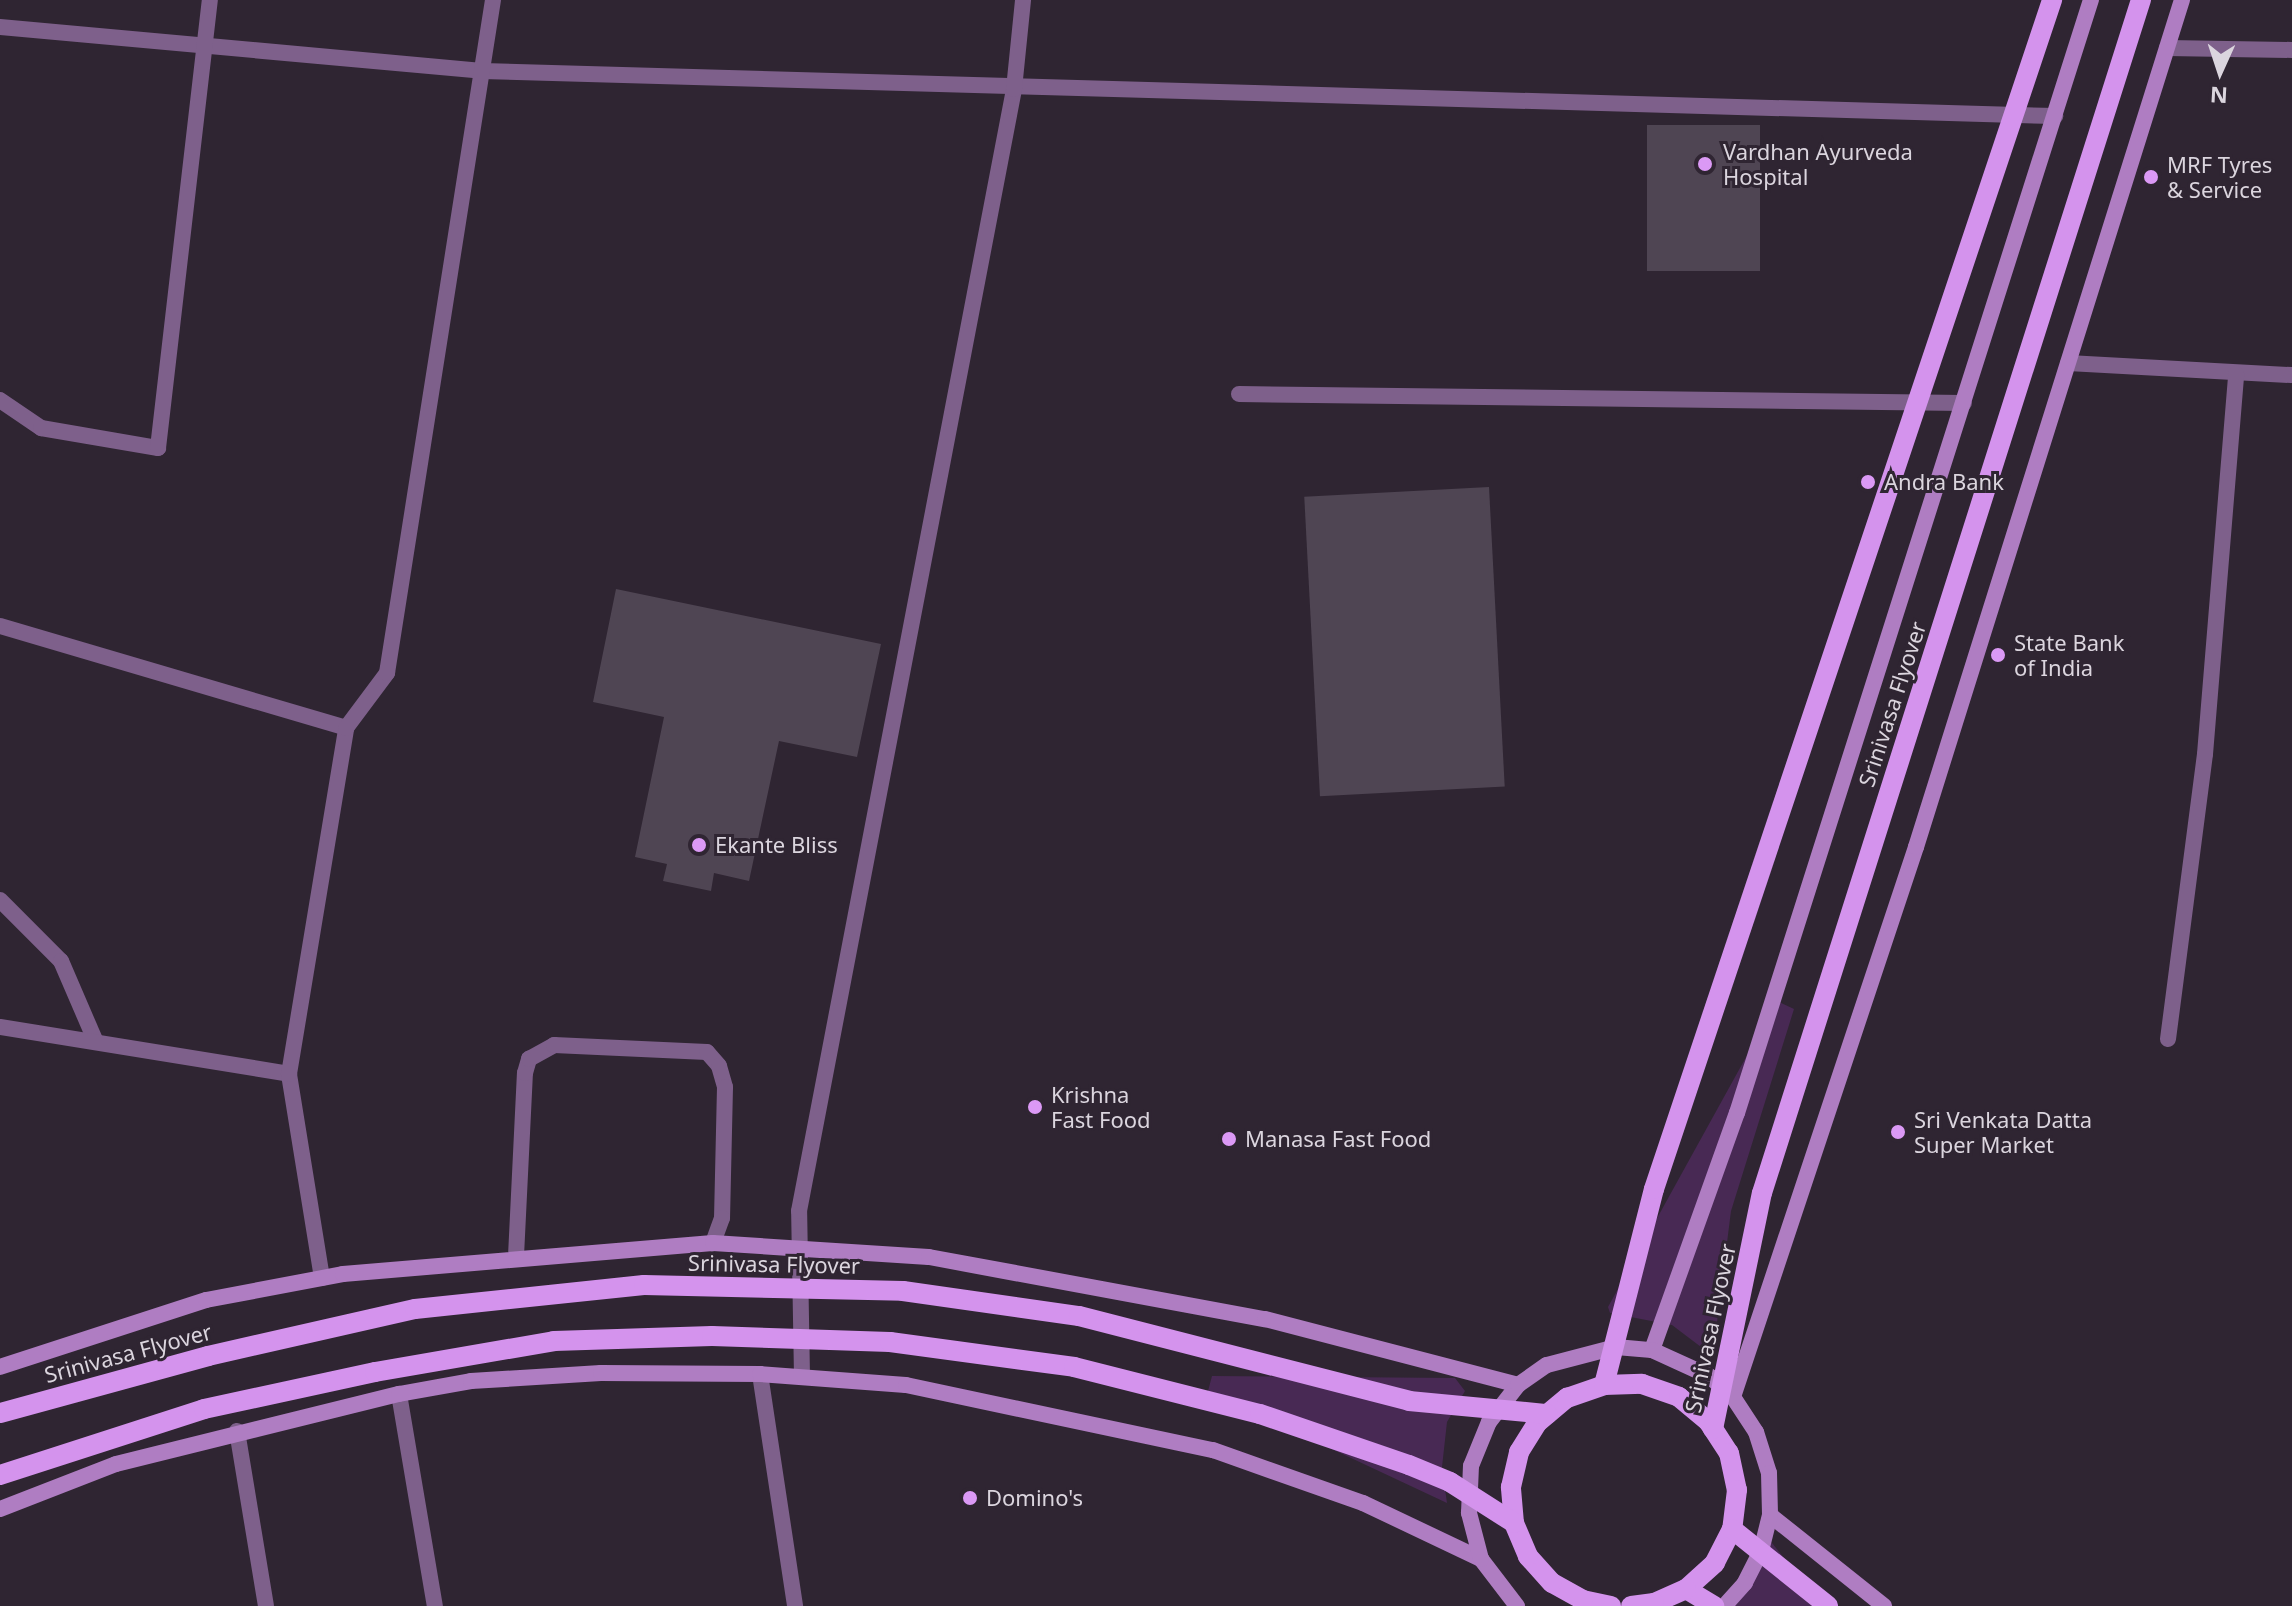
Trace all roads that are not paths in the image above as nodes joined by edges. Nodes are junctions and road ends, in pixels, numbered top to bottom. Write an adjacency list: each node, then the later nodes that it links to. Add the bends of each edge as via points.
1 (210, 0): 9 (street)
2 (493, 0): 12 (street)
3 (1023, 0): 13 (street)
4 (2052, 0): 37 (main road, bridge, via 1654,1189)
5 (2091, 0): 14 (street)
6 (2141, 0): 42 (main road, Srinivasa Flyover, bridge, via 1762,1193)
7 (2182, 0): 10 (street)
8 (0, 27): 9 (street)
9 (203, 45): 12 (street); 19 (street, via 158,448 41,428)
10 (2167, 48): 11 (street); 15 (street)
11 (2292, 50)
12 (482, 71): 13 (street); 22 (street, via 387,673)
13 (1014, 89): 14 (street); 29 (street, via 799,1211)
14 (2055, 116): 20 (street)
15 (2068, 363): 16 (street); 39 (street, via 1916,847)
16 (2236, 374): 17 (street); 25 (street, via 2205,754)
17 (2292, 375)
18 (1239, 394): 20 (street)
19 (0, 400)
20 (1964, 403): 32 (street, via 1737,1113)
21 (0, 626): 22 (street)
22 (346, 728): 27 (street)
23 (0, 900): 26 (street, via 61,961)
24 (0, 1027): 26 (street)
25 (2168, 1039)
26 (95, 1040): 27 (street)
27 (289, 1074): 31 (street)
28 (713, 1243): 29 (street); 30 (street); 30 (street, via 722,1218 725,1087 719,1066 707,1052 554,1045 529,1059 525,1073)
29 (798, 1249): 35 (street); 36 (street, via 929,1257 1265,1319)
30 (516, 1256): 31 (street)
31 (322, 1278): 33 (street, via 206,1300)
32 (1652, 1350): 36 (street, via 1616,1347 1581,1352 1547,1365); 39 (street, via 1682,1360)
33 (0, 1367)
34 (760, 1374): 35 (street); 38 (street, via 601,1373 471,1381); 53 (street)
35 (802, 1376): 49 (street, via 906,1385 1213,1450 1363,1503)
36 (1518, 1385): 49 (street, via 1489,1422 1471,1466 1469,1513)
37 (1604, 1385): 41 (main road, Srinivasa Flyover, via 1567,1398); 42 (main road, Srinivasa Flyover, via 1642,1384 1679,1397)
38 (399, 1394): 43 (street); 52 (street)
39 (1733, 1397): 46 (street, via 1769,1473)
40 (0, 1413): 41 (main road, Srinivasa Flyover, bridge, via 208,1356 415,1309 674,1285 903,1291 1064,1314 1206,1345 1409,1401)
41 (1547, 1414): 47 (main road, Srinivasa Flyover, via 1519,1452 1511,1487)
42 (1713, 1429): 48 (main road, Srinivasa Flyover, via 1729,1453 1737,1490)
43 (237, 1431): 45 (street, via 116,1464); 51 (street)
44 (0, 1475): 47 (main road, bridge, via 204,1409 375,1372 554,1341 712,1336 890,1342 1074,1367 1260,1414 1409,1465 1450,1482)
45 (0, 1509)
46 (1770, 1515): 58 (street, via 1756,1562); 60 (street)
47 (1514, 1523): 55 (main road, Srinivasa Flyover, via 1528,1556 1552,1583 1583,1600)
48 (1732, 1529): 50 (main road, Srinivasa Flyover, via 1715,1563); 59 (main road, bridge)
49 (1481, 1559): 54 (street)
50 (1686, 1589): 56 (main road, Srinivasa Flyover); 57 (main road)
51 (266, 1606)
52 (435, 1606)
53 (795, 1606)
54 (1517, 1606)
55 (1611, 1606)
56 (1631, 1606)
57 (1714, 1606)
58 (1724, 1606)
59 (1828, 1606)
60 (1884, 1606)

